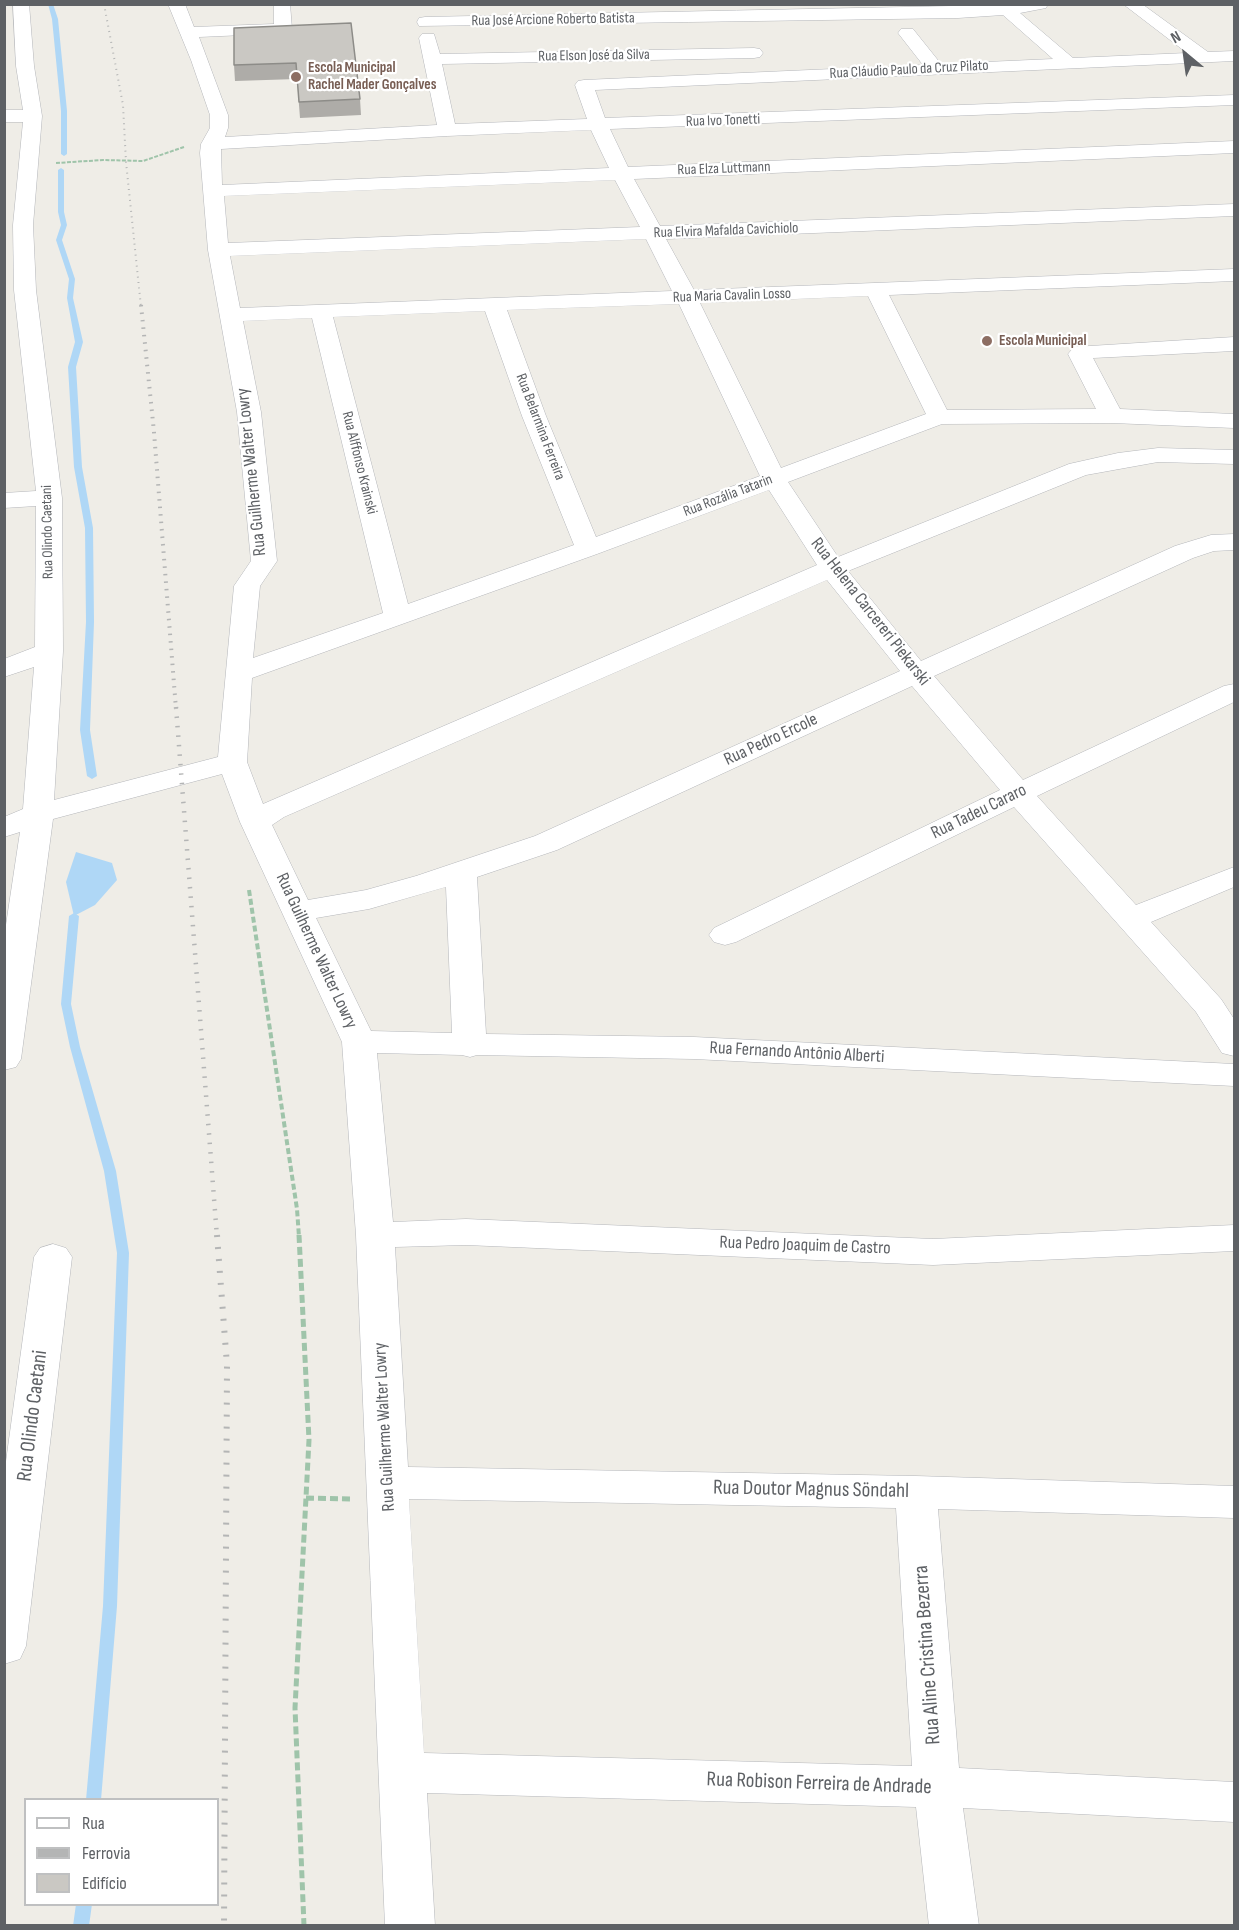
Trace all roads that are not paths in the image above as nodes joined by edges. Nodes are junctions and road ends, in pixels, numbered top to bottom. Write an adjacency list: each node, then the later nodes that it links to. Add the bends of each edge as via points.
1 (176, 4): 8 (street, Rua Guilherme Walter Lowry)
2 (282, 4): 8 (street, via 283,28)
3 (1040, 4): 5 (street, Rua José Arcione Roberto Batista)
4 (1131, 4): 12 (street)
5 (1007, 10): 6 (street, Rua José Arcione Roberto Batista, via 958,14); 14 (street)
6 (423, 13): 13 (street)
7 (16, 17): 16 (street, Rua Olindo Caetani)
8 (188, 32): 24 (street, Rua Guilherme Walter Lowry, via 219,115 219,128)
9 (907, 33): 17 (street)
10 (754, 53): 13 (street, Rua Elson José da Silva)
11 (1234, 56): 12 (street, Rua Cláudio Paulo da Cruz Pilato)
12 (1204, 57): 14 (street, Rua Cláudio Paulo da Cruz Pilato)
13 (433, 59): 23 (street)
14 (1068, 63): 17 (street, Rua Cláudio Paulo da Cruz Pilato)
15 (4, 66): 16 (street)
16 (26, 66): 21 (street, Rua Olindo Caetani)
17 (936, 69): 18 (street, Rua Cláudio Paulo da Cruz Pilato)
18 (584, 85): 22 (street, Rua Helena Carcereri Piekarski)
19 (1234, 100): 22 (street, Rua Ivo Tonetti)
20 (4, 116): 21 (street)
21 (33, 116): 26 (street, Rua Olindo Caetani)
22 (599, 126): 23 (street, Rua Ivo Tonetti); 28 (street, Rua Helena Carcereri Piekarski)
23 (447, 130): 24 (street, Rua Ivo Tonetti)
24 (211, 144): 29 (street, Rua Guilherme Walter Lowry)
25 (1234, 147): 28 (street, Rua Elza Luttmann)
26 (37, 164): 27 (street); 31 (street, Rua Olindo Caetani)
27 (4, 165)
28 (621, 173): 29 (street, Rua Elza Luttmann); 32 (street, Rua Helena Carcereri Piekarski)
29 (213, 191): 33 (street, Rua Guilherme Walter Lowry)
30 (1234, 210): 32 (street, Rua Elvira Mafalda Cavichiolo)
31 (14, 225): 35 (street, Rua Olindo Caetani)
32 (654, 234): 33 (street, Rua Elvira Mafalda Cavichiolo); 37 (street, Rua Helena Carcereri Piekarski)
33 (218, 249): 40 (street, Rua Guilherme Walter Lowry)
34 (1234, 275): 36 (street, Rua Maria Cavalin Losso)
35 (15, 290): 47 (street, Rua Olindo Caetani)
36 (876, 290): 37 (street, Rua Maria Cavalin Losso); 43 (street)
37 (687, 298): 38 (street, Rua Maria Cavalin Losso); 46 (street, Rua Helena Carcereri Piekarski)
38 (494, 305): 39 (street, Rua Maria Cavalin Losso); 50 (street, Rua Belarmina Ferreira)
39 (321, 312): 40 (street, Rua Maria Cavalin Losso); 52 (street, Rua Alffonso Krainski)
40 (230, 315): 55 (street, Rua Guilherme Walter Lowry, via 249,412 264,561 247,586)
41 (1234, 344): 42 (street, via 1082,352 1079,354)
42 (1112, 416): 43 (street, Rua Rozália Tatarin); 44 (street, Rua Rozália Tatarin)
43 (939, 417): 46 (street, Rua Rozália Tatarin)
44 (1234, 421)
45 (1234, 458): 51 (street, via 1158,455 1077,469)
46 (774, 479): 50 (street, Rua Rozália Tatarin); 51 (street, Rua Helena Carcereri Piekarski)
47 (49, 498): 48 (street); 53 (street, Rua Olindo Caetani)
48 (4, 501)
49 (1234, 542): 56 (street, Rua Pedro Ercole, via 1211,543 1184,552)
50 (588, 549): 52 (street, Rua Rozália Tatarin)
51 (832, 568): 56 (street, Rua Helena Carcereri Piekarski); 62 (street, via 273,811)
52 (397, 615): 55 (street, Rua Rozália Tatarin)
53 (49, 651): 54 (street); 60 (street, Rua Olindo Caetani)
54 (4, 669)
55 (238, 673): 58 (street, Rua Guilherme Walter Lowry)
56 (916, 674): 59 (street, Rua Helena Carcereri Piekarski); 63 (street, Rua Pedro Ercole, via 546,843)
57 (1234, 692): 59 (street, Rua Tadeu Cararo)
58 (232, 762): 60 (street); 62 (street, Rua Guilherme Walter Lowry)
59 (1018, 793): 66 (street, Rua Helena Carcereri Piekarski); 67 (street, Rua Tadeu Cararo)
60 (38, 814): 61 (street); 71 (street, Rua Olindo Caetani)
61 (4, 828)
62 (260, 832): 65 (street, Rua Guilherme Walter Lowry)
63 (461, 872): 65 (street, Rua Pedro Ercole, via 369,899); 70 (street)
64 (1234, 876): 66 (street)
65 (298, 912): 68 (street, Rua Guilherme Walter Lowry)
66 (1132, 918): 69 (street, Rua Helena Carcereri Piekarski, via 1209,1006)
67 (725, 935)
68 (359, 1042): 70 (street, Rua Fernando Antônio Alberti); 73 (street, Rua Guilherme Walter Lowry)
69 (1234, 1045)
70 (470, 1046): 72 (street, Rua Fernando Antônio Alberti, via 694,1048)
71 (4, 1059)
72 (1234, 1075)
73 (375, 1235): 74 (street, Rua Pedro Joaquim de Castro, via 466,1232 933,1252); 76 (street, Rua Guilherme Walter Lowry)
74 (1234, 1238)
75 (53, 1257): 79 (street, Rua Olindo Caetani)
76 (388, 1483): 77 (street, Rua Doutor Magnus Söndahl); 80 (street, Rua Guilherme Walter Lowry)
77 (916, 1492): 78 (street, Rua Doutor Magnus Söndahl); 81 (street, Rua Aline Cristina Bezerra)
78 (1234, 1502)
79 (4, 1646)
80 (403, 1772): 81 (street, Rua Robison Ferreira de Andrade); 83 (street, Rua Guilherme Walter Lowry)
81 (937, 1787): 82 (street, Rua Robison Ferreira de Andrade); 84 (street, Rua Aline Cristina Bezerra)
82 (1234, 1802)
83 (410, 1926)
84 (954, 1926)

